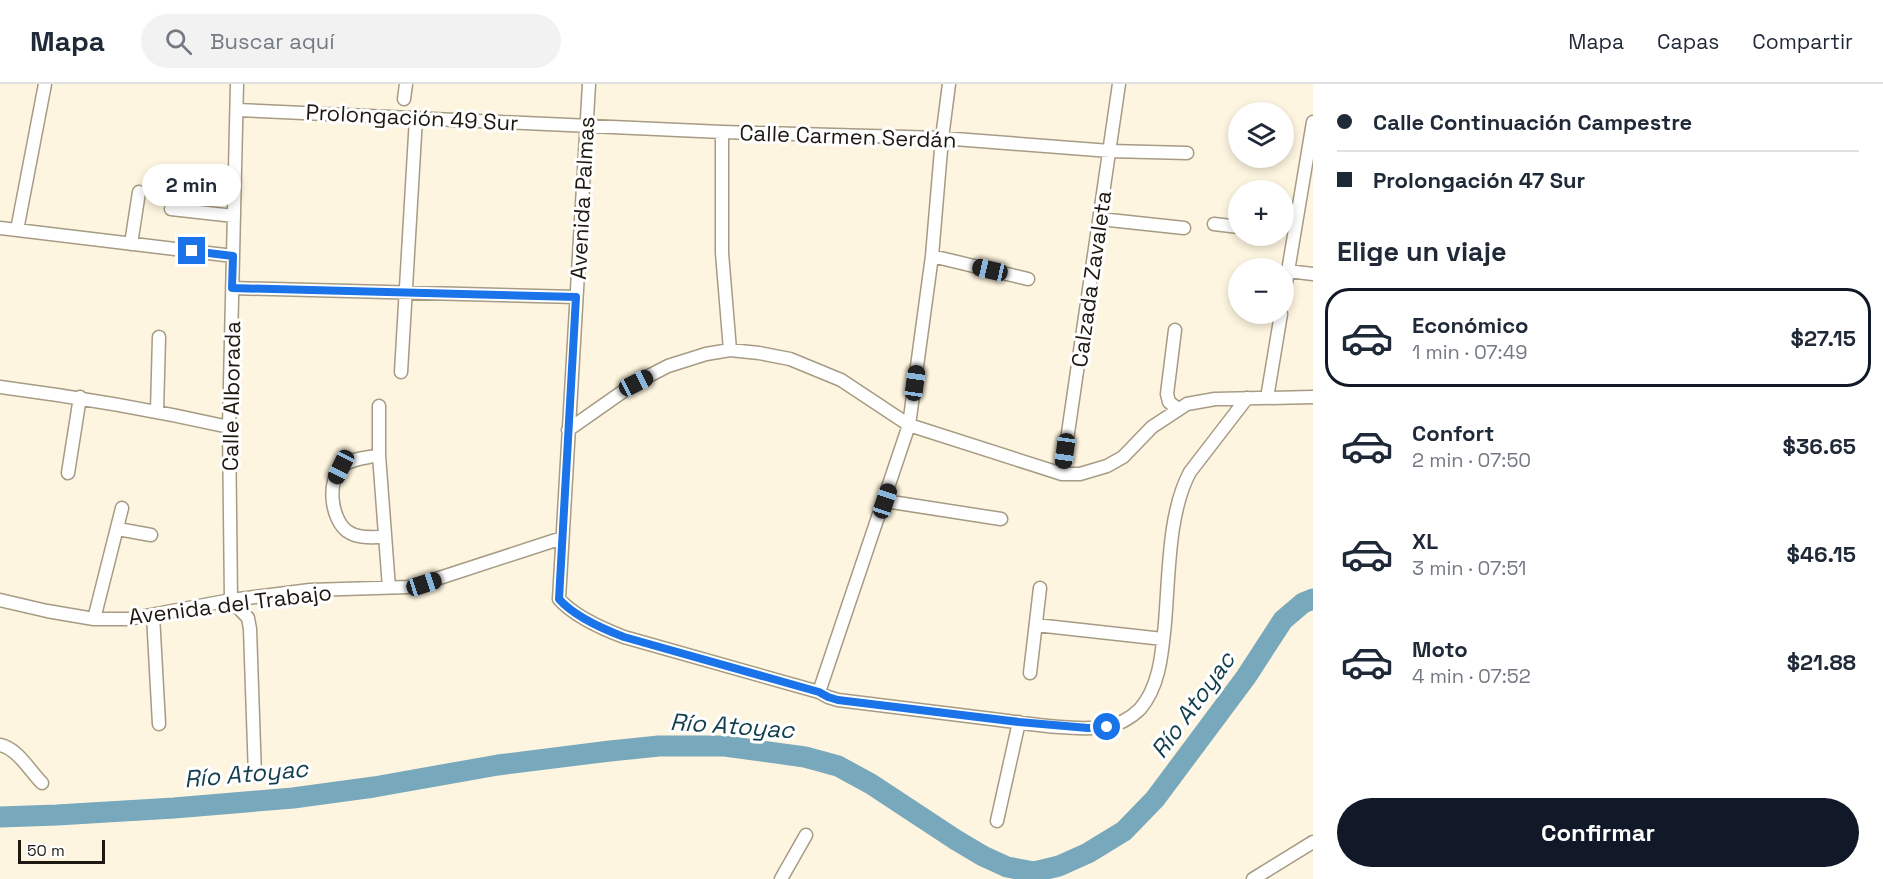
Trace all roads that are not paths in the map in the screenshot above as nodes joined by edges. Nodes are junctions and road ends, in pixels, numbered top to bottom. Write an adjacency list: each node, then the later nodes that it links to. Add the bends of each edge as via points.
1 (45, 84): 26 (street)
2 (237, 84): 8 (street, Calle Alborada)
3 (406, 84): 7 (street)
4 (589, 84): 11 (street, Avenida Palmas)
5 (949, 84): 13 (street)
6 (1119, 84): 14 (street, Calzada Zavaleta)
7 (404, 99)
8 (237, 110): 9 (street, Prolongación 49 Sur); 19 (street, Calle Alborada)
9 (416, 118): 11 (street, Prolongación 49 Sur); 34 (street)
10 (1313, 122): 16 (street)
11 (586, 125): 12 (street, Calle Carmen Serdán); 35 (street, Avenida Palmas)
12 (722, 132): 13 (street, Calle Carmen Serdán); 39 (street, via 722,253)
13 (942, 138): 14 (street, Calle Carmen Serdán); 29 (street)
14 (1110, 151): 15 (street, Calle Carmen Serdán); 21 (street, Calzada Zavaleta)
15 (1187, 153)
16 (1309, 167): 20 (street)
17 (139, 192): 27 (street)
18 (171, 209): 19 (street)
19 (234, 216): 28 (street, Calle Alborada)
20 (1294, 216)
21 (1100, 219): 25 (street); 54 (street, Calzada Zavaleta)
22 (1214, 224): 23 (street)
23 (1228, 226)
24 (0, 228): 26 (street)
25 (1184, 228)
26 (17, 230): 27 (street)
27 (131, 244): 28 (street)
28 (233, 256): 33 (street, Calle Alborada)
29 (932, 256): 32 (street); 49 (street)
30 (1294, 272): 31 (street)
31 (1313, 274)
32 (1028, 279)
33 (232, 288): 34 (street); 50 (street, Calle Alborada)
34 (406, 294): 35 (street); 40 (street)
35 (576, 297): 51 (street, Avenida Palmas)
36 (1279, 324): 45 (street)
37 (1175, 330): 47 (street, via 1167,394 1169,402)
38 (159, 337): 48 (street)
39 (730, 350): 49 (street, via 790,359 821,371); 51 (street, via 668,366)
40 (401, 372)
41 (0, 387): 42 (street)
42 (80, 397): 48 (street); 53 (street)
43 (1313, 397): 45 (street)
44 (1247, 398): 45 (street); 47 (street, via 1199,401); 69 (street, via 1182,486 1174,522)
45 (1267, 398)
46 (379, 406): 52 (street)
47 (1178, 409): 54 (street, via 1152,427 1123,457 1094,471)
48 (157, 411): 50 (street)
49 (909, 425): 54 (street); 55 (street)
50 (229, 427): 65 (street, Calle Alborada)
51 (568, 430): 61 (street, Avenida Palmas)
52 (379, 455): 60 (street); 60 (street, via 341,467 334,481 333,497 335,515 346,530 356,536)
53 (68, 473)
54 (1062, 474)
55 (885, 501): 57 (street); 71 (street)
56 (122, 508): 58 (street)
57 (1001, 519)
58 (118, 529): 59 (street); 67 (street)
59 (151, 535)
60 (384, 537): 62 (street)
61 (562, 538): 62 (street, Avenida del Trabajo, via 424,584); 71 (street, Avenida Palmas, via 559,599 566,607 624,637)
62 (389, 588): 65 (street, Avenida del Trabajo, via 310,590)
63 (1040, 588): 68 (street)
64 (0, 600): 67 (street, Avenida del Trabajo)
65 (231, 600): 66 (street, Avenida del Trabajo); 75 (street, via 248,618 250,629)
66 (153, 615): 67 (street, Avenida del Trabajo); 73 (street)
67 (94, 619)
68 (1036, 625): 69 (street); 70 (street)
69 (1163, 639): 72 (street, via 1151,691 1140,709 1124,722 1088,728)
70 (1030, 673)
71 (823, 694): 72 (street, via 838,700)
72 (1019, 722): 77 (street)
73 (159, 724)
74 (0, 745): 76 (street, via 13,751)
75 (255, 776)
76 (42, 783)
77 (997, 821)
78 (806, 835): 80 (street)
79 (1313, 842): 81 (street)
80 (782, 879)
81 (1253, 879)

